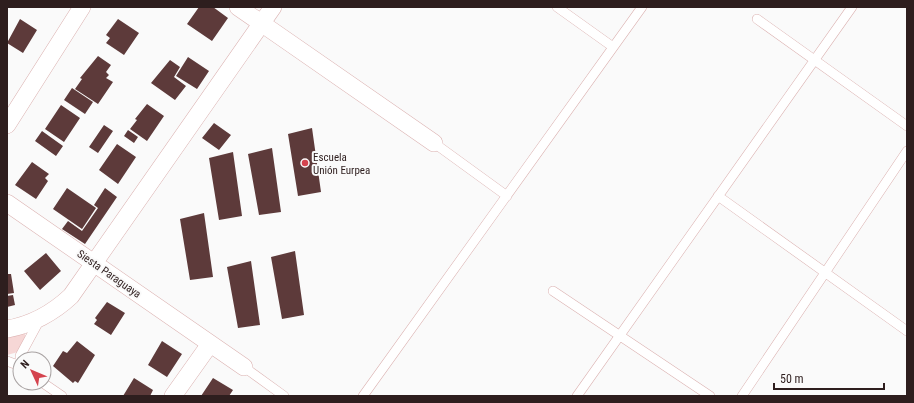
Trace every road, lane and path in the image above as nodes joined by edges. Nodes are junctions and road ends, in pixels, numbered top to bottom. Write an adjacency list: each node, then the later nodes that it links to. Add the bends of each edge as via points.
1 (82, 7): 11 (street)
2 (238, 7): 8 (street)
3 (274, 7): 8 (street)
4 (557, 7): 9 (lane)
5 (642, 7): 9 (lane)
6 (852, 7): 10 (lane)
7 (757, 19): 10 (lane)
8 (261, 23): 13 (street); 18 (street)
9 (613, 48): 15 (lane)
10 (815, 60): 12 (lane); 16 (lane)
11 (7, 124)
12 (907, 126)
13 (434, 143): 15 (lane)
14 (907, 151): 19 (lane)
15 (507, 196): 32 (lane)
16 (718, 196): 19 (lane); 24 (lane)
17 (7, 204): 18 (street, Siesta Paraguaya)
18 (94, 263): 21 (street, via 71,296); 25 (street, Siesta Paraguaya)
19 (825, 272): 23 (lane); 35 (lane)
20 (554, 291): 24 (lane)
21 (45, 316): 22 (street); 26 (lane, via 36,325)
22 (7, 329)
23 (907, 330)
24 (620, 335): 33 (lane); 34 (lane)
25 (210, 344): 27 (street, Siesta Paraguaya); 30 (street)
26 (23, 351)
27 (244, 367): 31 (lane)
28 (52, 389): 29 (lane)
29 (62, 396)
30 (173, 396)
31 (284, 396)
32 (363, 396)
33 (577, 396)
34 (710, 396)
35 (742, 396)

